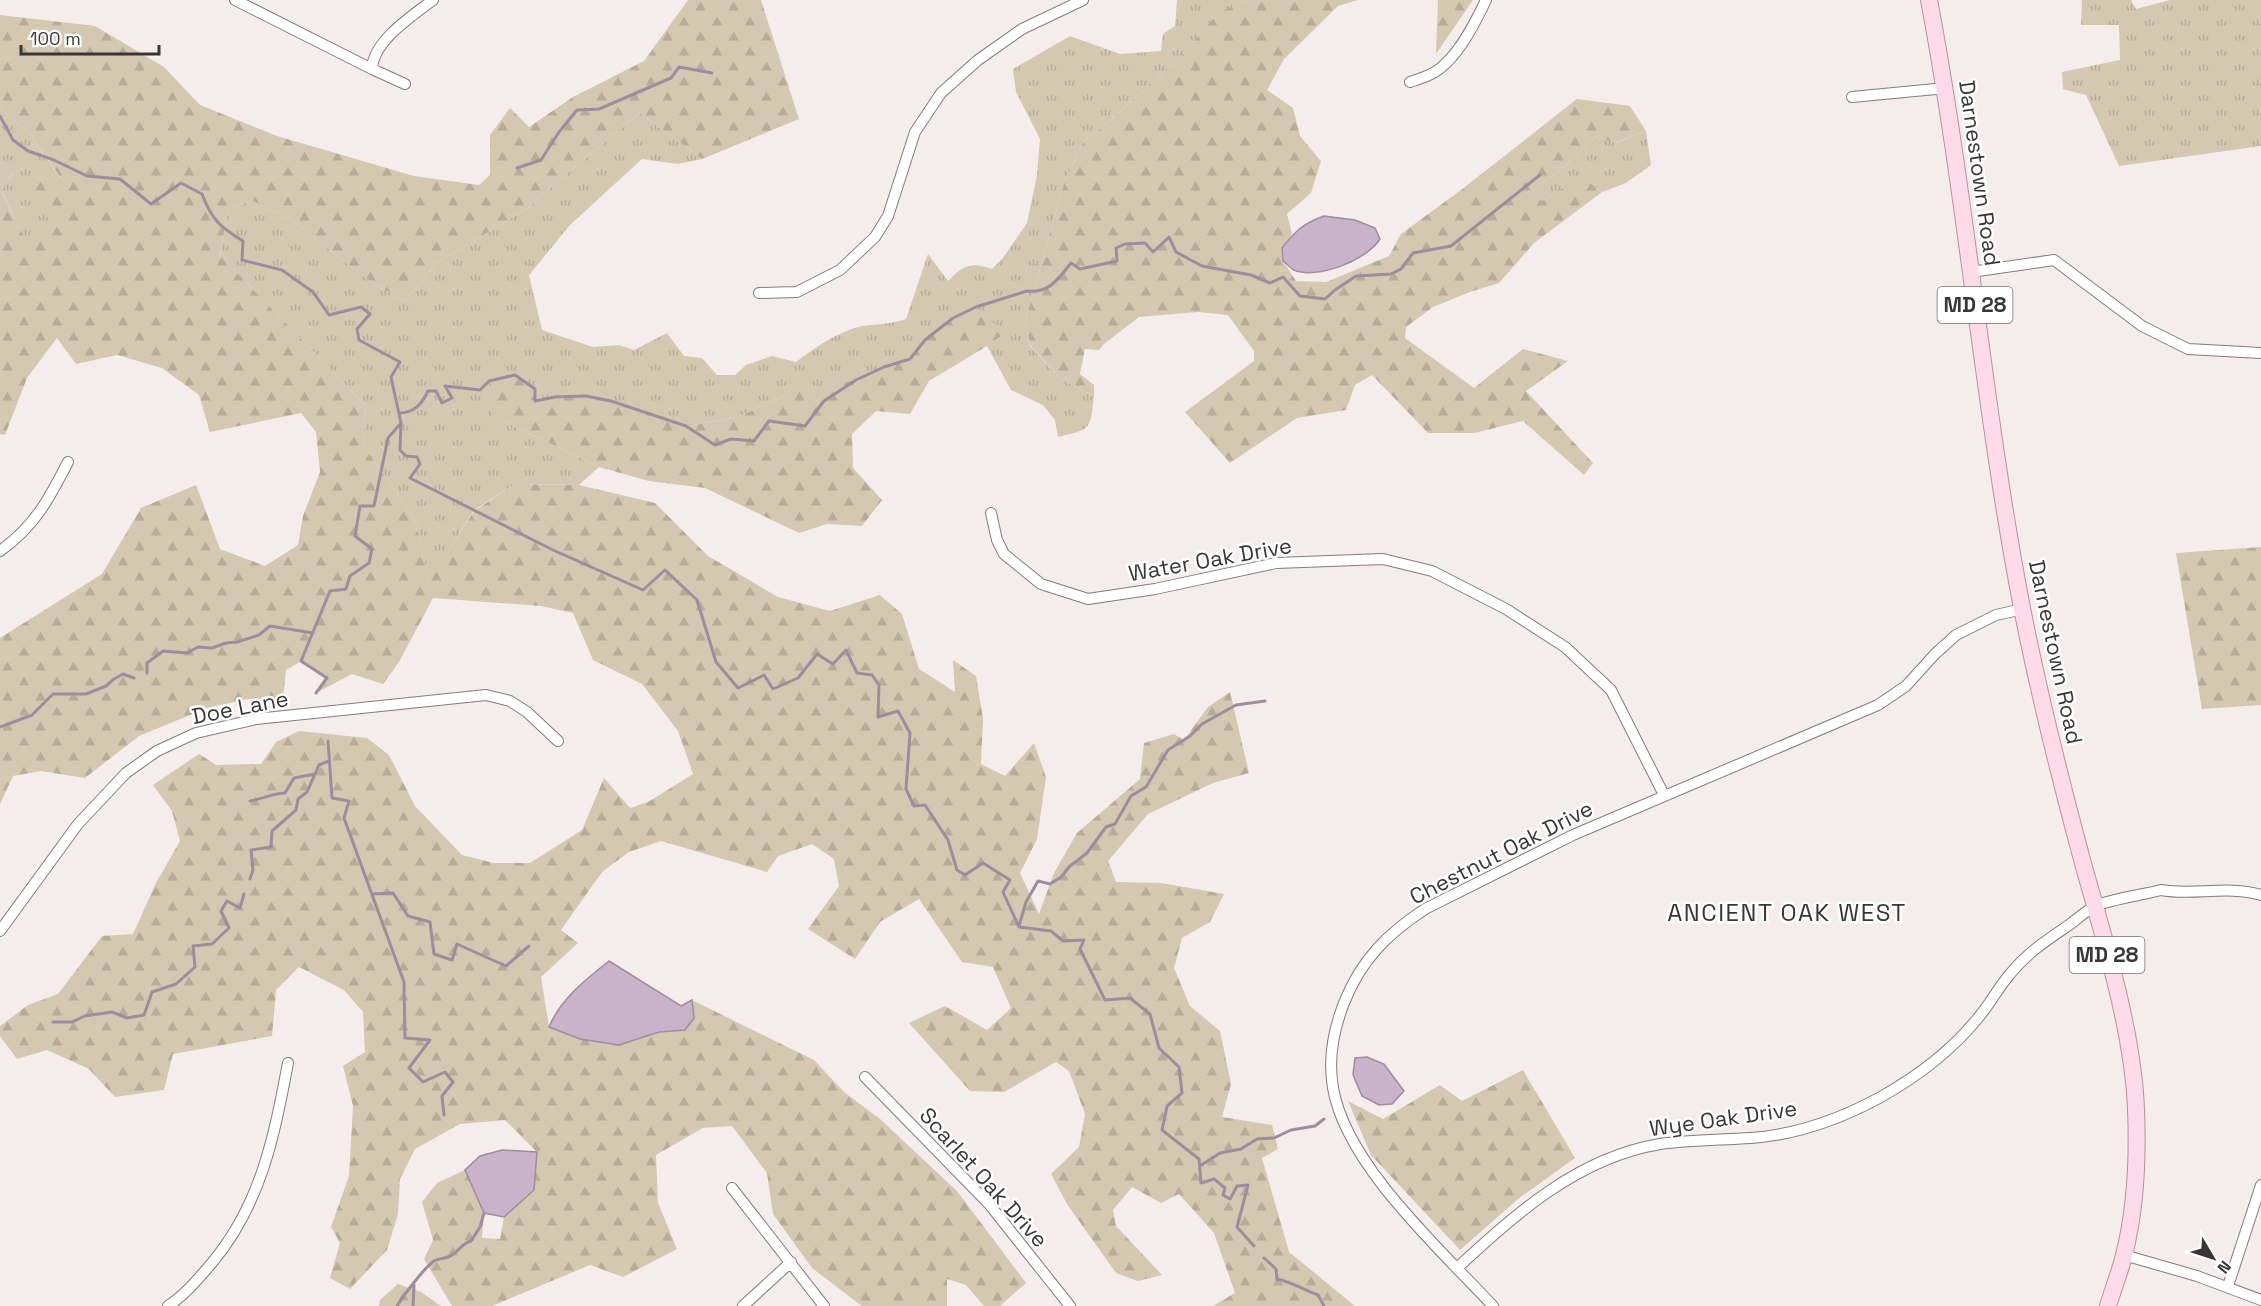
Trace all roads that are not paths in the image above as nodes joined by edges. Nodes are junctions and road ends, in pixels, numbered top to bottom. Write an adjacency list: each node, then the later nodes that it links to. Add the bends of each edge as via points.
1 (235, 0): 6 (street)
2 (433, 0): 6 (street, via 379,47)
3 (1083, 0): 12 (street, via 1022,28 941,93 915,132 888,216 875,237 840,270 797,292)
4 (1486, 0): 7 (street, via 1474,25 1445,65)
5 (1929, 0): 9 (main road, Darnestown Road / MD 28)
6 (372, 69): 8 (street)
7 (1410, 82)
8 (405, 84)
9 (1946, 88): 10 (street); 11 (main road, Darnestown Road / MD 28)
10 (1852, 97)
11 (1971, 272): 13 (street, via 2054,260 2142,326 2188,349); 17 (main road, Darnestown Road / MD 28)
12 (759, 293)
13 (2260, 353)
14 (68, 462): 16 (street, via 35,520)
15 (991, 513): 19 (street, Water Oak Drive, via 1004,554 1041,584 1088,599 1276,563 1383,559 1432,571 1506,609 1565,647 1611,690)
16 (0, 551)
17 (2022, 609): 19 (street, Chestnut Oak Drive, via 1996,615 1956,635 1906,686 1878,705); 21 (main road, Darnestown Road / MD 28, via 2060,779)
18 (558, 741): 22 (street, Doe Lane, via 527,712 510,701 486,694 256,719 196,733 157,751 126,773 78,824)
19 (1664, 795): 29 (street, Chestnut Oak Drive, via 1570,836 1425,909 1379,945 1353,982 1336,1023 1330,1059 1333,1089 1342,1118 1380,1182)
20 (2261, 895): 21 (street, via 2161,890)
21 (2095, 906): 27 (main road, Darnestown Road / MD 28, via 2118,998 2136,1107 2136,1173); 29 (street, Wye Oak Drive, via 2031,951 1962,1036 1922,1070 1882,1096 1840,1118 1794,1131 1658,1145 1611,1157 1560,1182 1514,1216)
22 (0, 931)
23 (288, 1064): 32 (street, via 277,1123 248,1211 227,1246 197,1281)
24 (865, 1077): 35 (street, Scarlet Oak Drive, via 988,1204)
25 (2261, 1185): 30 (street)
26 (732, 1188): 28 (street)
27 (2124, 1255): 30 (street); 37 (main road, Darnestown Road / MD 28)
28 (791, 1262): 33 (street); 34 (street)
29 (1458, 1268): 36 (street, Chestnut Oak Drive)
30 (2228, 1286): 31 (street)
31 (2261, 1300)
32 (168, 1306)
33 (743, 1306)
34 (824, 1306)
35 (1071, 1306)
36 (1493, 1306)
37 (2108, 1306)

